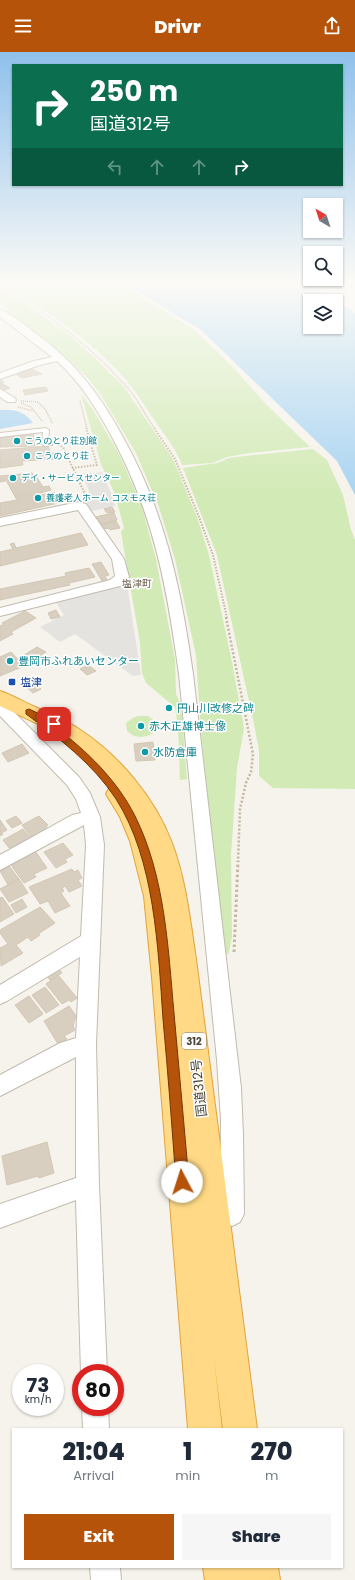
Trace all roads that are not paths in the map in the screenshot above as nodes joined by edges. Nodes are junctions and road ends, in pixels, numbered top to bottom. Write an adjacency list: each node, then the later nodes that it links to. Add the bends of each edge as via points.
1 (51, 352): 2 (street)
2 (58, 358): 4 (street); 19 (street, via 78,376 96,400 120,438 137,474 160,539 176,610 190,699 230,1088)
3 (0, 364): 4 (street)
4 (4, 375)
5 (0, 392): 6 (street)
6 (11, 400)
7 (0, 435): 8 (lane, via 46,430 45,444)
8 (50, 444)
9 (0, 522): 10 (street, via 79,506 118,559 122,577 115,583)
10 (0, 612)
11 (12, 704): 12 (street, via 3,706 4,711 73,781 84,796); 24 (highway, 国道312号 / 312, via 66,740 105,778 130,815 147,861 156,896 165,977); 25 (highway, 国道312号 / 312, via 73,735 96,755 131,792 160,839 175,895 187,978)
12 (91, 817): 13 (street, via 78,820); 14 (street, via 95,845)
13 (0, 863)
14 (90, 941): 15 (street); 16 (street)
15 (0, 995)
16 (86, 1044): 17 (street, via 67,1050); 18 (street)
17 (0, 1086)
18 (87, 1185): 20 (street); 21 (street)
19 (232, 1214)
20 (0, 1216)
21 (94, 1364)
22 (95, 1416): 23 (street)
23 (96, 1428)
24 (205, 1428)
25 (240, 1428)
26 (104, 1568): 29 (street)
27 (222, 1568): 30 (highway)
28 (259, 1568): 31 (highway)
29 (106, 1580)
30 (224, 1580)
31 (261, 1580)

